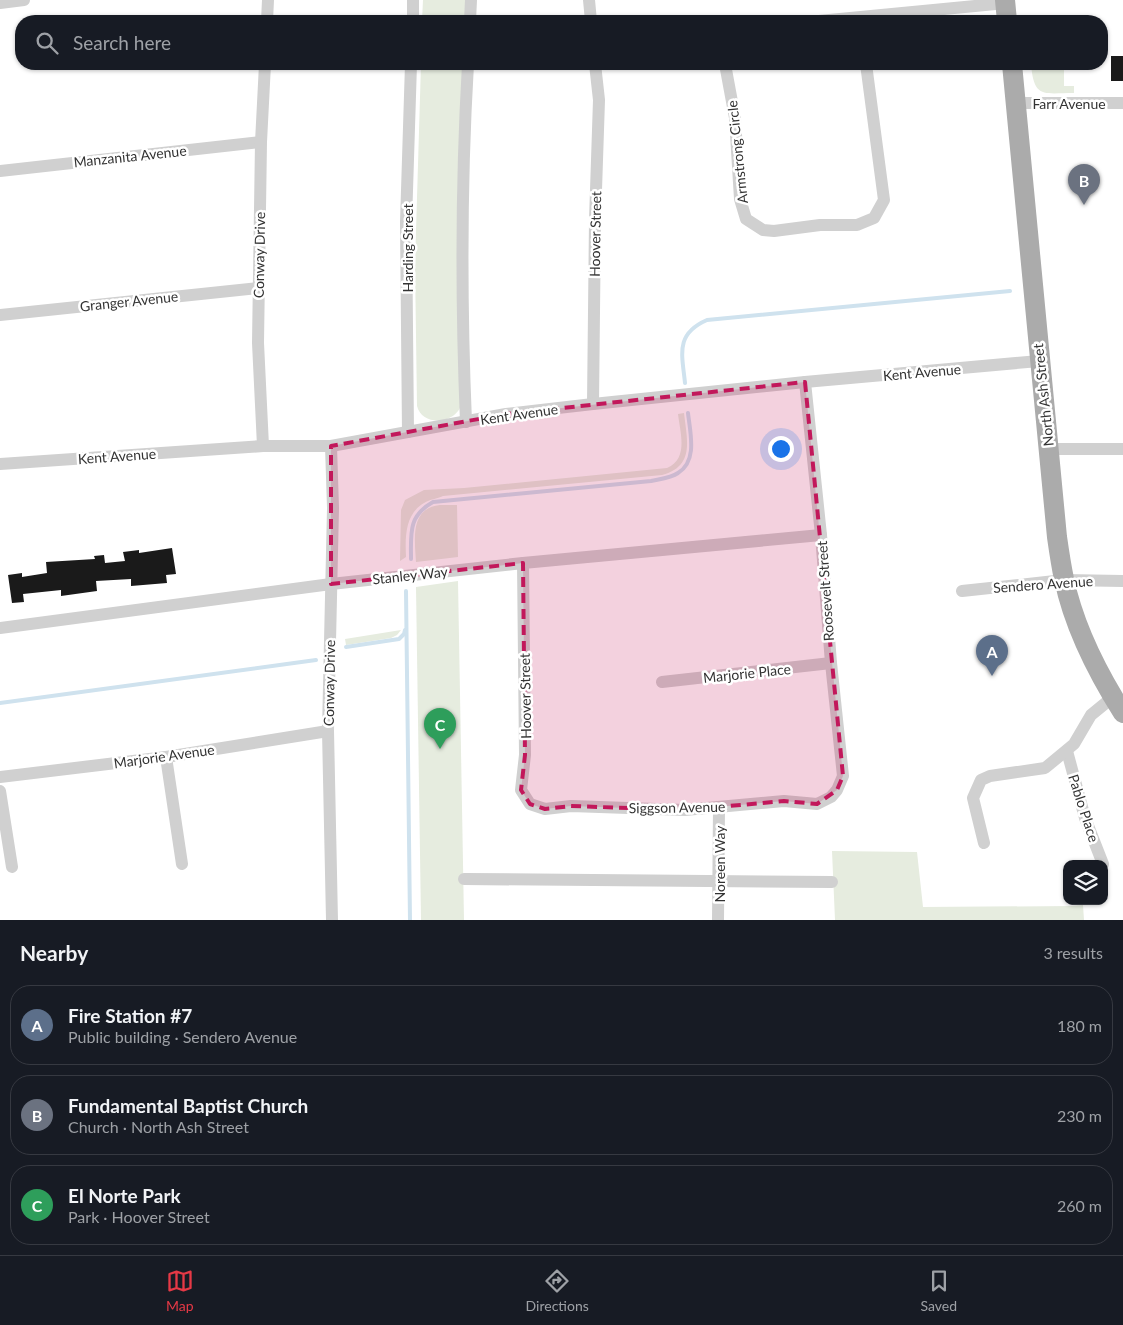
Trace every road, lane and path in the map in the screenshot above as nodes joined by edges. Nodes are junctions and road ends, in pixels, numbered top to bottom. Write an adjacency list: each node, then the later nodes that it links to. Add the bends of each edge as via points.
1 (24, 0): 6 (street)
2 (268, 0): 8 (street)
3 (413, 0): 9 (street)
4 (471, 0): 10 (street)
5 (589, 0): 11 (street)
6 (0, 3)
7 (1006, 8): 12 (street)
8 (267, 15)
9 (413, 15)
10 (470, 15)
11 (590, 15)
12 (913, 15)
13 (265, 70): 22 (street, Conway Drive)
14 (411, 70): 30 (street, Harding Street, via 406,222)
15 (468, 70): 29 (street, via 462,317)
16 (596, 70): 28 (street, Hoover Street, via 599,100)
17 (727, 70): 18 (street, Armstrong Circle, via 735,118 740,199 746,219 763,230 774,231 820,225 857,225 874,218 884,200)
18 (867, 70)
19 (1012, 70): 20 (main road, North Ash Street)
20 (1015, 103): 21 (street, Farr Avenue); 26 (main road, North Ash Street)
21 (1123, 103)
22 (261, 142): 23 (street, Manzanita Avenue); 24 (street, Conway Drive)
23 (0, 171)
24 (259, 288): 25 (street, Granger Avenue); 31 (street, Conway Drive)
25 (0, 315)
26 (1039, 361): 27 (street, Kent Avenue); 33 (main road, North Ash Street)
27 (804, 382): 28 (street, Kent Avenue); 36 (street, Roosevelt Street)
28 (593, 404): 29 (street, Kent Avenue)
29 (466, 422): 30 (street, Kent Avenue)
30 (408, 432): 32 (street, Kent Avenue)
31 (263, 446): 32 (street, Kent Avenue); 35 (street, Kent Avenue)
32 (331, 446): 40 (street, Conway Drive)
33 (1048, 449): 34 (street); 38 (main road, North Ash Street)
34 (1123, 449)
35 (0, 464)
36 (821, 535): 37 (street, Stanley Way); 43 (street, Roosevelt Street)
37 (523, 563): 40 (street, Stanley Way); 53 (street, Hoover Street, via 526,755 521,790 530,804)
38 (1064, 580): 39 (street, Sendero Avenue); 41 (street, Sendero Avenue); 45 (main road, North Ash Street, via 1092,659)
39 (1123, 581)
40 (331, 584): 42 (street, Stanley Way); 46 (street, Conway Drive)
41 (962, 591)
42 (0, 628)
43 (831, 663): 44 (street, Marjorie Place); 51 (street, Roosevelt Street, via 843,776)
44 (662, 682)
45 (1118, 705): 47 (street, via 1091,715)
46 (328, 731): 48 (street, Marjorie Avenue); 61 (street, Conway Drive)
47 (1067, 751): 54 (street, via 1045,768 981,780 973,798); 55 (street, Pablo Place, via 1085,818)
48 (166, 757): 49 (street, Marjorie Avenue); 56 (street)
49 (0, 777)
50 (0, 791): 57 (street)
51 (830, 797): 52 (street, Siggson Avenue, via 817,804 784,802)
52 (719, 808): 53 (street, Siggson Avenue, via 571,806); 59 (street, Noreen Way)
53 (551, 809)
54 (984, 843)
55 (1102, 860)
56 (182, 864)
57 (12, 867)
58 (464, 879): 59 (street)
59 (719, 881): 60 (street); 62 (street, Noreen Way)
60 (832, 882)
61 (332, 920)
62 (718, 920)

